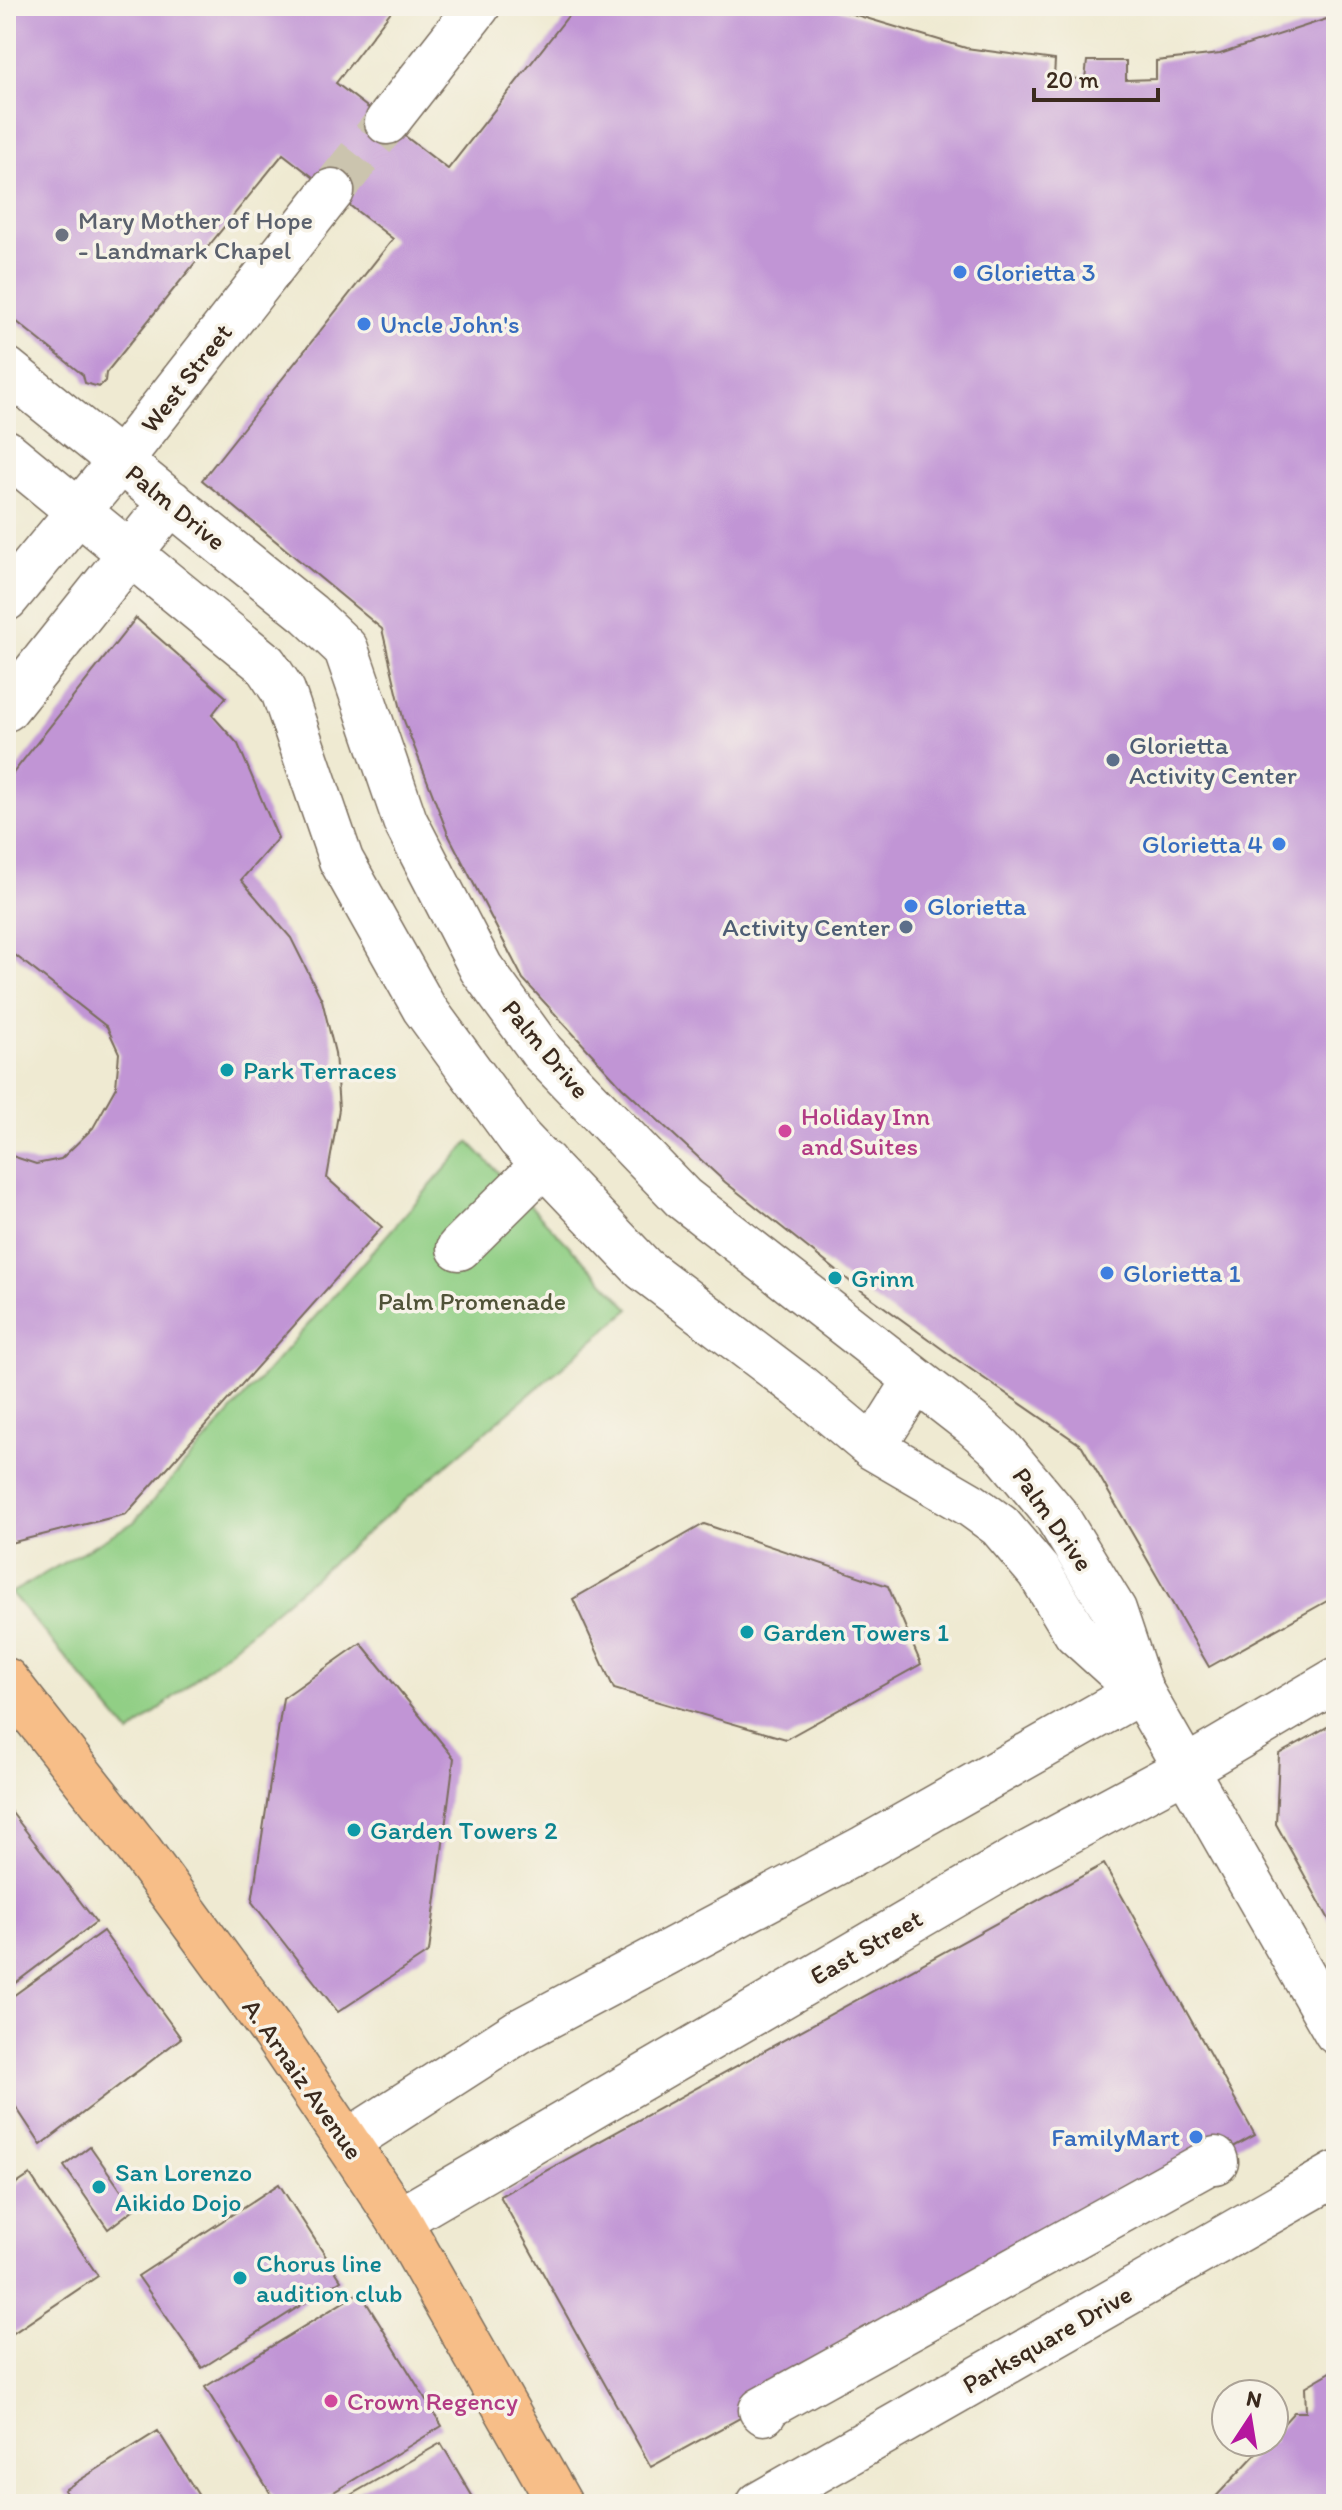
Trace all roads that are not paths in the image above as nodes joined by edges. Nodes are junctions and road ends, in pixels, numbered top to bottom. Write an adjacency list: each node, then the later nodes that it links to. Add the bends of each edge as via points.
1 (478, 6): 2 (street)
2 (387, 122)
3 (332, 191): 6 (street, West Street)
4 (6, 369): 6 (street, Palm Drive)
5 (6, 452): 8 (street, Palm Drive)
6 (120, 461): 7 (street, Palm Drive); 8 (street, West Street)
7 (171, 502): 9 (street); 14 (street, Palm Drive, via 346,649 405,821 481,968 542,1052 683,1198)
8 (78, 511): 9 (street, Palm Drive); 10 (street, West Street)
9 (130, 552): 11 (street); 12 (street, Palm Drive, via 265,664 283,691 341,860 424,1008 519,1138)
10 (6, 599)
11 (6, 709)
12 (545, 1163): 13 (street); 15 (street, Palm Drive, via 644,1269)
13 (459, 1248)
14 (916, 1380): 15 (street); 18 (street, Palm Drive, via 1001,1449 1056,1515 1114,1610)
15 (873, 1448): 18 (street, Palm Drive, via 1000,1526 1039,1572 1076,1633)
16 (6, 1680): 21 (main road, A. Arnaiz Avenue, via 139,1849)
17 (1336, 1680): 19 (street, East Street)
18 (1141, 1691): 19 (street, Palm Drive); 21 (street, via 864,1848 518,2032)
19 (1185, 1769): 20 (street, Palm Drive); 24 (street, East Street, via 1017,1859)
20 (1336, 2032)
21 (347, 2142): 24 (main road, A. Arnaiz Avenue)
22 (1216, 2162): 25 (street, via 761,2410)
23 (1336, 2174): 27 (street, Parksquare Drive)
24 (399, 2220): 26 (main road, A. Arnaiz Avenue)
25 (764, 2413)
26 (560, 2504)
27 (759, 2504)

